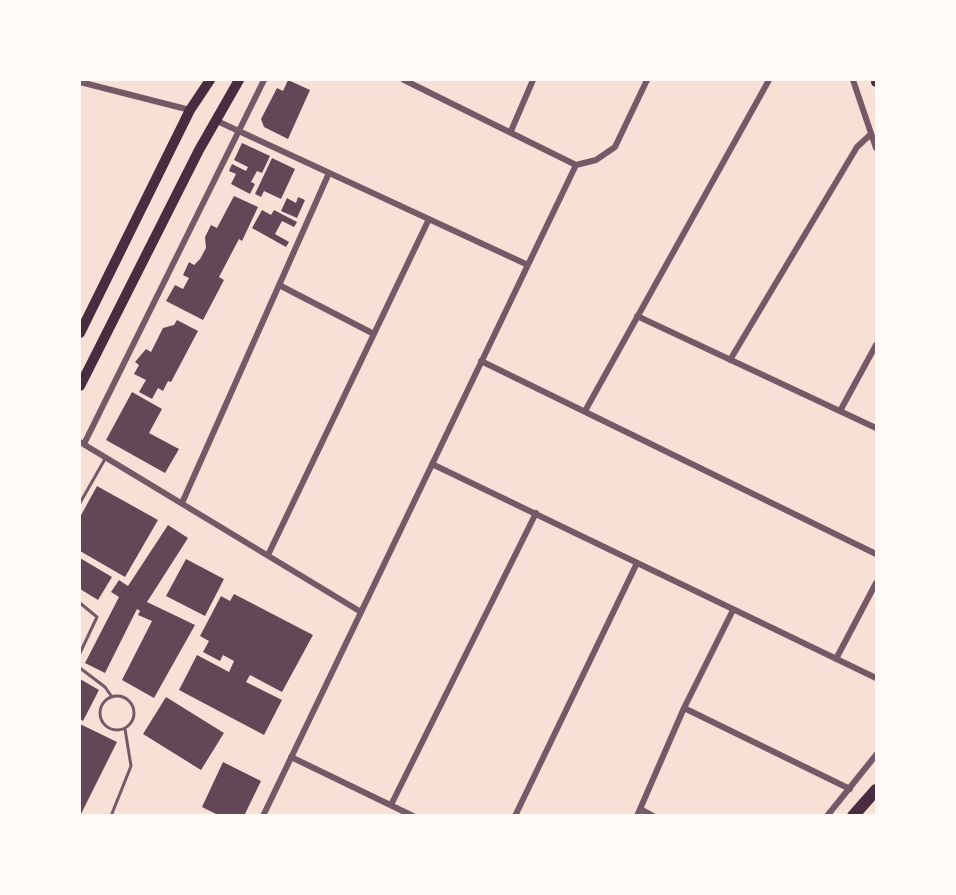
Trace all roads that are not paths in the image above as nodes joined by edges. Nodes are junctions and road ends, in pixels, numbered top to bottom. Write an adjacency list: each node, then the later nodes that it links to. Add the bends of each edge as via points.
1 (210, 80): 11 (main road)
2 (239, 80): 12 (main road)
3 (264, 80): 14 (street)
4 (404, 80): 10 (street)
5 (533, 80): 13 (street)
6 (647, 80): 17 (street, via 615,147 596,160)
7 (769, 80): 22 (street)
8 (853, 80): 15 (street)
9 (80, 82): 11 (street)
10 (414, 82): 13 (street)
11 (190, 110): 23 (main road)
12 (215, 120): 14 (street); 28 (main road)
13 (511, 131): 17 (street)
14 (239, 132): 18 (street); 32 (street)
15 (871, 134): 16 (street); 26 (street, via 857,147)
16 (876, 148)
17 (576, 165): 20 (street)
18 (329, 172): 19 (street); 21 (street)
19 (429, 219): 20 (street); 24 (street)
20 (528, 265): 27 (street)
21 (279, 285): 24 (street); 36 (street)
22 (637, 316): 26 (street); 29 (street)
23 (80, 333)
24 (374, 334): 39 (street)
25 (876, 345): 30 (street)
26 (730, 360): 30 (street)
27 (481, 362): 29 (street); 34 (street)
28 (80, 386)
29 (585, 411): 38 (street)
30 (840, 411): 31 (street)
31 (876, 428)
32 (82, 443): 33 (street)
33 (105, 457): 35 (lane); 36 (street)
34 (432, 464): 37 (street); 44 (street)
35 (80, 503)
36 (182, 503): 39 (street)
37 (536, 513): 40 (street); 56 (street)
38 (876, 554)
39 (268, 555): 44 (street)
40 (637, 563): 43 (street); 61 (street)
41 (876, 583): 46 (street)
42 (80, 603): 45 (lane, via 98,617)
43 (733, 610): 46 (street); 50 (street)
44 (361, 612): 53 (street)
45 (80, 653)
46 (836, 659): 48 (street)
47 (80, 668): 49 (lane)
48 (876, 678)
49 (112, 697): 51 (lane, via 124,698 132,705 134,716); 51 (lane, via 101,709 102,721 114,730)
50 (684, 708): 54 (street); 57 (street)
51 (125, 729): 58 (lane, via 131,766)
52 (876, 755): 54 (street)
53 (291, 756): 56 (street); 59 (street)
54 (850, 789): 63 (street)
55 (876, 790): 64 (highway)
56 (391, 805): 60 (street)
57 (638, 812): 62 (street)
58 (111, 816)
59 (263, 816)
60 (413, 816)
61 (515, 816)
62 (653, 816)
63 (827, 816)
64 (853, 816)

